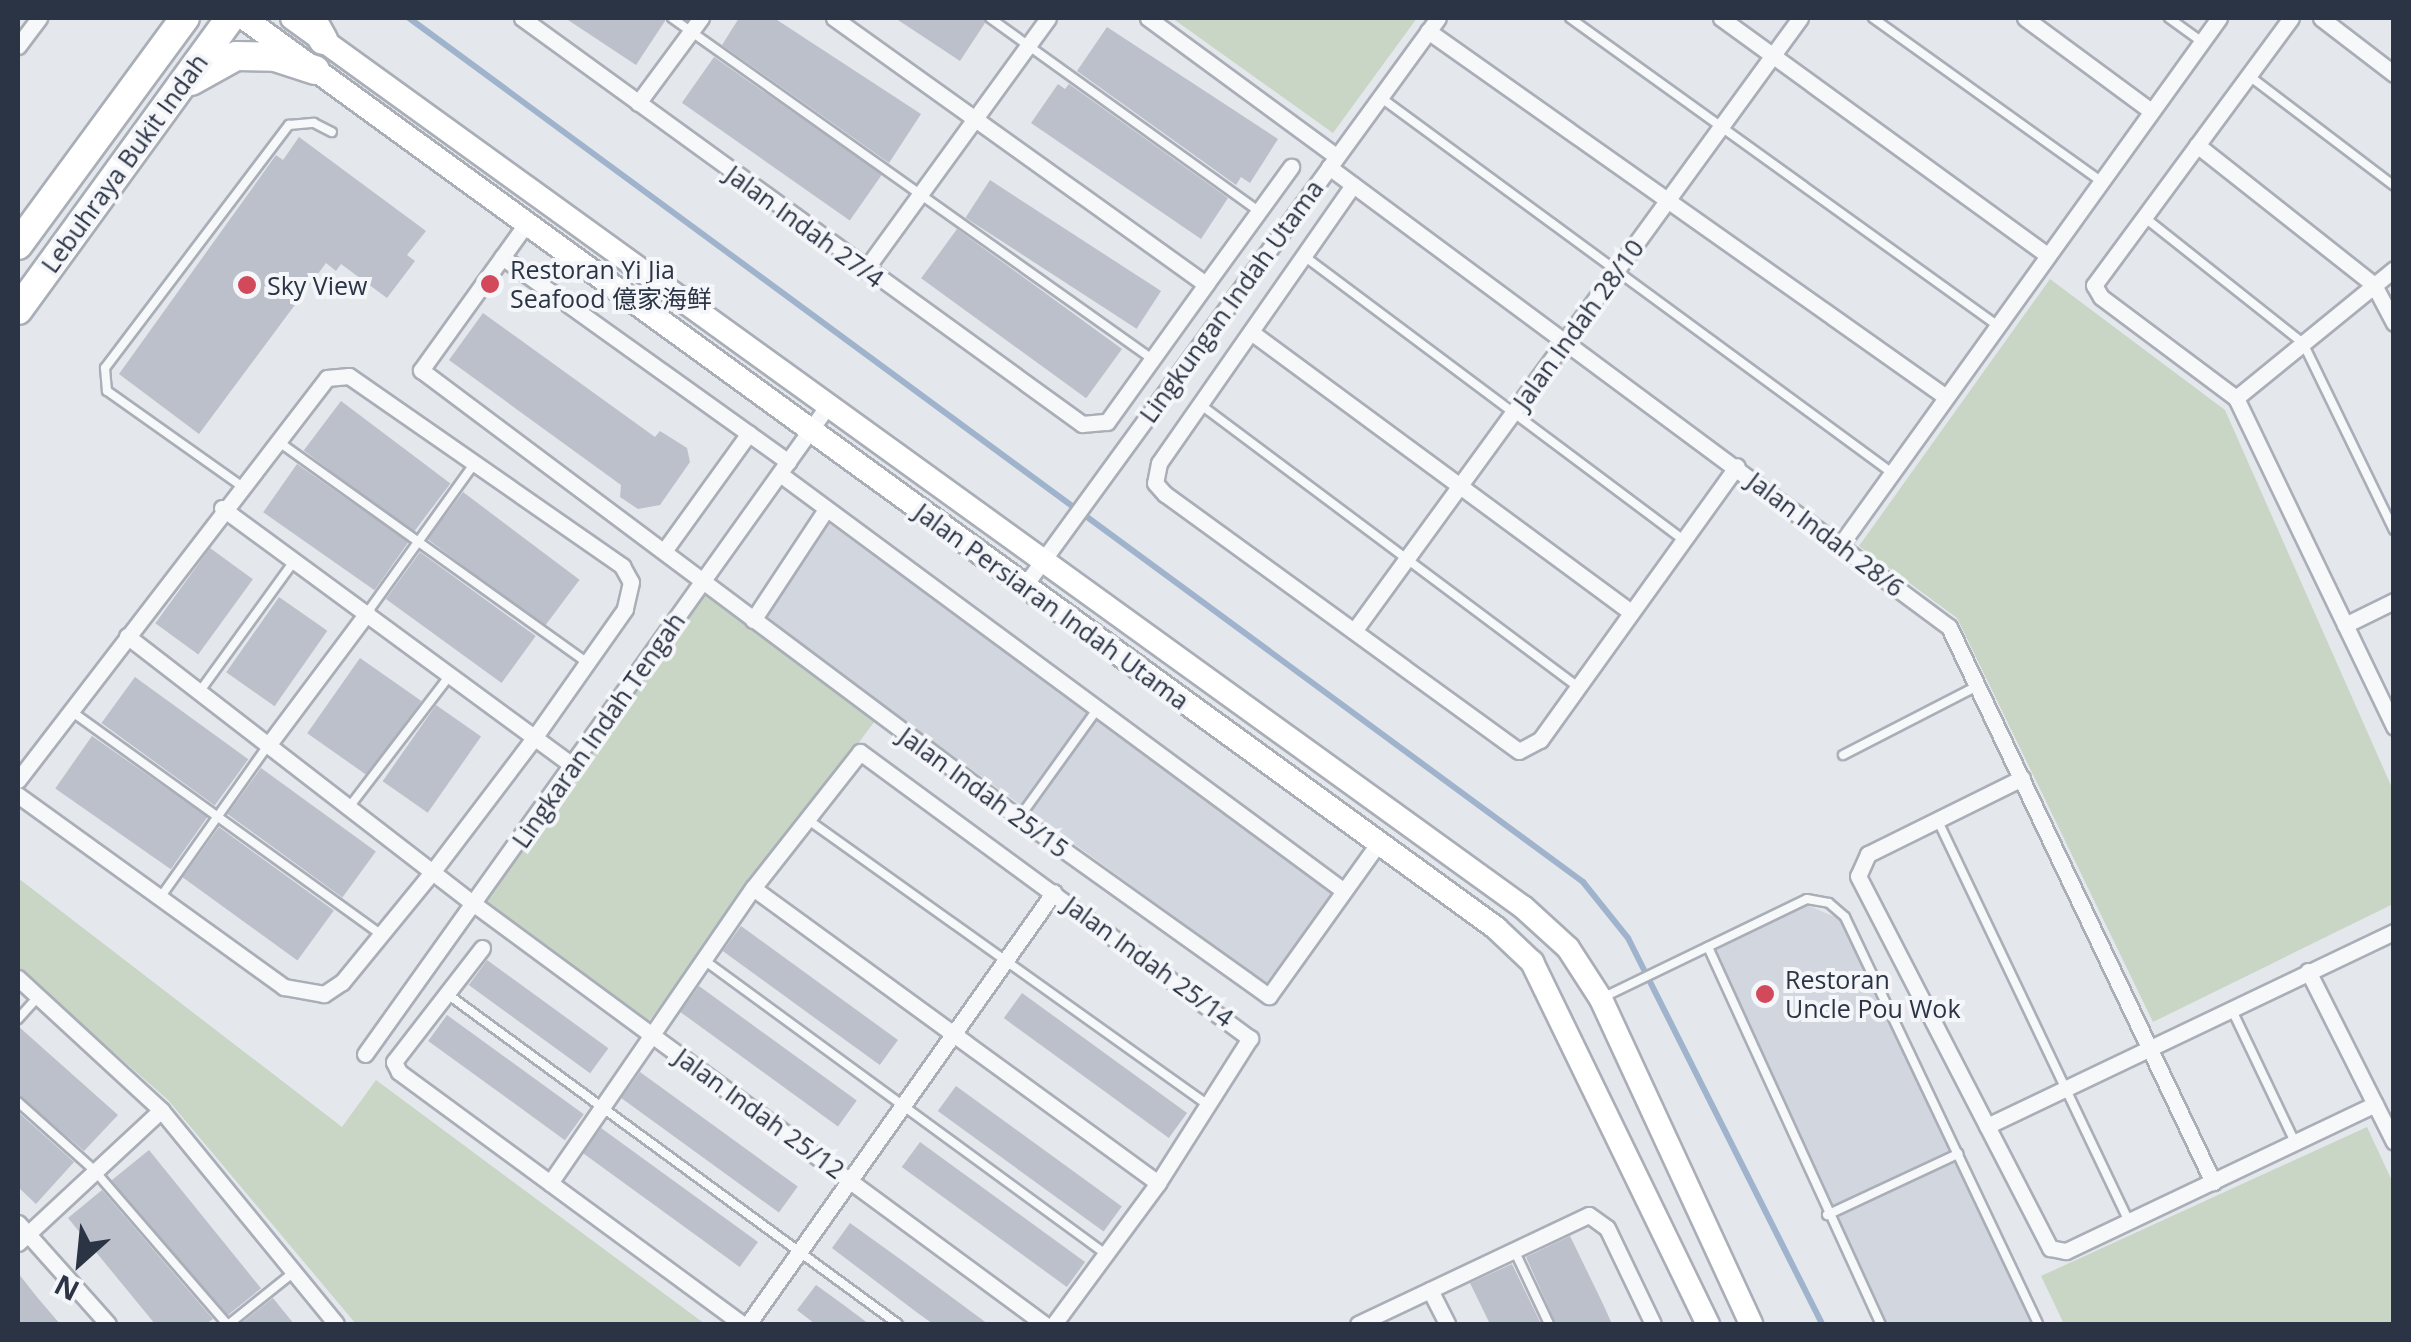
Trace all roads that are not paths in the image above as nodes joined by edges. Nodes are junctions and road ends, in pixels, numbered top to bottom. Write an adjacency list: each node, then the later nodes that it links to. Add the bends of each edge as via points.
1 (39, 18): 26 (street)
2 (185, 18): 49 (highway, Lebuhraya Bukit Indah)
3 (230, 18): 32 (highway, Lebuhraya Bukit Indah)
4 (244, 18): 28 (main road, Jalan Persiaran Indah Utama)
5 (292, 18): 23 (main road, Jalan Persiaran Indah Utama)
6 (522, 18): 33 (street, Jalan Indah 27/4)
7 (672, 18): 21 (lane)
8 (834, 18): 35 (street)
9 (990, 18): 25 (lane)
10 (1048, 18): 25 (street)
11 (1148, 18): 39 (street, Jalan Indah 28/6)
12 (1570, 18): 36 (lane)
13 (1721, 18): 27 (street)
14 (1800, 18): 27 (street, Jalan Indah 28/10)
15 (1872, 18): 41 (lane)
16 (2025, 18): 34 (street)
17 (2169, 18): 24 (lane)
18 (2219, 18): 24 (street)
19 (2291, 18): 29 (street)
20 (2320, 18): 30 (street)
21 (696, 24): 33 (street); 44 (lane)
22 (1433, 24): 31 (street, Lingkungan Indah Utama); 45 (street)
23 (317, 29): 67 (main road, Jalan Persiaran Indah Utama)
24 (2202, 42): 34 (street)
25 (1028, 45): 35 (street); 46 (lane)
26 (18, 46)
27 (1773, 55): 36 (street, Jalan Indah 28/10); 52 (street)
28 (316, 70): 32 (highway, via 275,57 236,56); 48 (main road, Jalan Persiaran Indah Utama)
29 (2248, 74): 38 (street); 43 (lane)
30 (2394, 74)
31 (1380, 97): 39 (street, Lingkungan Indah Utama); 53 (lane)
32 (168, 99): 58 (highway, Lebuhraya Bukit Indah)
33 (638, 104): 54 (street, Jalan Indah 27/4)
34 (2152, 112): 41 (street)
35 (974, 119): 44 (street); 56 (street)
36 (1720, 128): 45 (street, Jalan Indah 28/10); 60 (lane)
37 (332, 132): 77 (lane, via 314,123 289,125 105,368 108,391)
38 (2197, 144): 47 (street); 57 (street)
39 (1333, 162): 42 (street, Jalan Indah 28/6); 87 (street, Lingkungan Indah Utama)
40 (1290, 167): 46 (street)
41 (2102, 181): 52 (street)
42 (1353, 186): 51 (street); 62 (street, Jalan Indah 28/6)
43 (2394, 186)
44 (919, 195): 54 (street); 64 (lane)
45 (1668, 201): 53 (street, Jalan Indah 28/10); 65 (street)
46 (1259, 211): 56 (street)
47 (2144, 216): 63 (lane); 66 (street, via 2094,285 2096,292)
48 (526, 224): 50 (street); 71 (main road, Jalan Persiaran Indah Utama)
49 (18, 245)
50 (502, 256): 70 (street); 85 (street, Jalan Indah 25/15, via 422,370)
51 (1304, 256): 61 (street); 69 (lane)
52 (2048, 256): 60 (street)
53 (1618, 268): 62 (street, Jalan Indah 28/10); 76 (lane)
54 (865, 270): 64 (street, Jalan Indah 27/4, via 1092,428 1106,422)
55 (2394, 270): 57 (street)
56 (1206, 284): 64 (street)
57 (2374, 285): 59 (street); 63 (street)
58 (18, 310)
59 (2394, 323)
60 (1998, 326): 65 (street)
61 (1251, 332): 68 (street); 78 (street)
62 (1567, 338): 69 (street, Jalan Indah 28/10); 74 (street, Jalan Indah 28/6)
63 (2304, 343): 66 (street); 81 (lane)
64 (1152, 359)
65 (1946, 398): 76 (street)
66 (2236, 398): 95 (street)
67 (829, 404): 71 (street, Lingkaran Indah Tengah); 87 (main road, Jalan Persiaran Indah Utama)
68 (1200, 404): 88 (lane); 96 (street, via 1159,463 1155,483)
69 (1514, 412): 78 (street, Jalan Indah 28/10); 82 (lane)
70 (749, 432): 75 (street); 85 (street)
71 (810, 432): 75 (street, Lingkaran Indah Tengah); 90 (main road, Jalan Persiaran Indah Utama)
72 (275, 440): 73 (street, via 316,384 350,376); 77 (street); 83 (lane)
73 (474, 464): 83 (lane); 98 (street, via 622,566 631,597)
74 (1737, 466): 82 (street); 84 (street, Jalan Indah 28/6)
75 (784, 468): 80 (street); 89 (street, Lingkaran Indah Tengah)
76 (1892, 474): 84 (street)
77 (240, 485): 79 (street)
78 (1460, 485): 88 (street, Jalan Indah 28/10); 92 (street)
79 (222, 508): 86 (street); 97 (street)
80 (824, 511): 94 (street); 103 (street)
81 (2394, 530)
82 (1684, 540): 92 (street)
83 (420, 542): 93 (lane); 98 (lane)
84 (1841, 544): 100 (street, Jalan Indah 28/6, via 1949,627)
85 (664, 551): 89 (street, Jalan Indah 25/15)
86 (295, 560): 93 (street); 102 (lane)
87 (1044, 560): 90 (street, Lingkungan Indah Utama); 135 (main road, Jalan Persiaran Indah Utama, via 1523,906 1568,948)
88 (1406, 560): 96 (street, Jalan Indah 28/10); 101 (lane)
89 (703, 582): 94 (street, Jalan Indah 25/15); 109 (street, Lingkaran Indah Tengah)
90 (1025, 585): 118 (main road, Jalan Persiaran Indah Utama)
91 (2394, 601): 95 (street)
92 (1632, 612): 101 (street)
93 (367, 613): 99 (street); 107 (street)
94 (753, 620): 116 (street, Jalan Indah 25/15)
95 (2345, 625): 105 (street)
96 (1354, 631): 101 (street, via 1519,750 1540,740)
97 (127, 636): 102 (street, Jalan Indah 25/12); 104 (street)
98 (588, 664): 106 (street)
99 (450, 675): 106 (street); 113 (lane)
100 (1977, 686): 108 (lane); 110 (street, Jalan Indah 28/6)
101 (1578, 687)
102 (200, 691): 107 (street, Jalan Indah 25/12)
103 (1098, 708): 116 (lane); 121 (street)
104 (69, 710): 111 (street); 114 (lane)
105 (2394, 727)
106 (534, 738): 109 (street); 119 (street)
107 (270, 744): 113 (street, Jalan Indah 25/12); 114 (lane)
108 (1843, 755)
109 (573, 766): 124 (street, Lingkaran Indah Tengah)
110 (2022, 778): 117 (street); 140 (street, Jalan Indah 28/6)
111 (18, 780)
112 (18, 795): 123 (street)
113 (350, 806): 119 (street, Jalan Indah 25/12)
114 (219, 814): 123 (lane); 126 (lane)
115 (806, 818): 120 (street); 122 (street, Jalan Indah 25/14, via 860,752); 130 (lane)
116 (1020, 818): 121 (street, Jalan Indah 25/15, via 1269,996)
117 (1937, 818): 142 (lane); 149 (street, via 1868,854 1858,867)
118 (1378, 844): 121 (street); 177 (main road, Jalan Persiaran Indah Utama, via 1496,928 1532,962)
119 (433, 871): 124 (street, Jalan Indah 25/12); 126 (street)
120 (753, 888): 129 (street); 139 (street)
121 (1344, 891)
122 (1054, 892): 130 (street); 146 (street, Jalan Indah 25/14, via 1244,1030 1250,1047)
123 (162, 895): 126 (street, via 284,988 312,996 342,982)
124 (474, 904): 138 (street, Jalan Indah 25/12); 141 (street, Lingkaran Indah Tengah)
125 (2394, 932): 131 (street)
126 (380, 934)
127 (1708, 947): 135 (lane); 152 (lane, via 1807,899 1846,916); 158 (lane)
128 (482, 948): 133 (street)
129 (704, 960): 138 (street); 145 (lane)
130 (1009, 961): 139 (street); 146 (lane)
131 (2308, 971): 136 (street); 144 (street)
132 (18, 978): 134 (street)
133 (444, 992): 147 (lane); 156 (street, via 394,1062 399,1072)
134 (39, 996): 137 (lane); 148 (street)
135 (1601, 999): 178 (main road, Jalan Persiaran Indah Utama)
136 (2231, 1007): 140 (street); 151 (lane)
137 (18, 1019)
138 (651, 1034): 147 (street); 154 (street, Jalan Indah 25/12)
139 (956, 1036): 145 (street); 157 (street)
140 (2150, 1044): 142 (street); 155 (street, Jalan Indah 28/6)
141 (365, 1054)
142 (2066, 1084): 149 (street); 159 (lane)
143 (18, 1102): 153 (lane)
144 (2375, 1104): 150 (street); 151 (street)
145 (908, 1106): 154 (street); 163 (lane)
146 (1210, 1106): 157 (street, Jalan Indah 25/14)
147 (602, 1107): 156 (street); 162 (lane)
148 (161, 1110): 153 (street); 164 (street)
149 (1987, 1126): 159 (street, via 2050,1248 2066,1251)
150 (2394, 1142)
151 (2296, 1144): 155 (street)
152 (1958, 1154): 158 (lane); 180 (lane)
153 (94, 1170): 160 (street); 167 (lane)
154 (853, 1180): 162 (street); 171 (street, Jalan Indah 25/12)
155 (2213, 1182): 159 (street)
156 (550, 1183): 169 (street)
157 (1158, 1183): 163 (street, Jalan Indah 25/14)
158 (1827, 1215): 179 (lane)
159 (2129, 1221)
160 (21, 1233): 166 (street)
161 (1514, 1250): 165 (street); 175 (lane); 176 (street, via 1589,1215 1607,1228)
162 (800, 1252): 169 (street); 170 (lane)
163 (1106, 1254): 172 (street, Jalan Indah 25/14)
164 (294, 1272): 167 (lane); 168 (street)
165 (1430, 1290): 173 (street); 174 (street)
166 (108, 1324)
167 (228, 1324)
168 (336, 1324)
169 (745, 1324)
170 (898, 1324)
171 (1044, 1324)
172 (1054, 1324)
173 (1358, 1324)
174 (1447, 1324)
175 (1549, 1324)
176 (1653, 1324)
177 (1708, 1324)
178 (1751, 1324)
179 (1882, 1324)
180 (2038, 1324)

